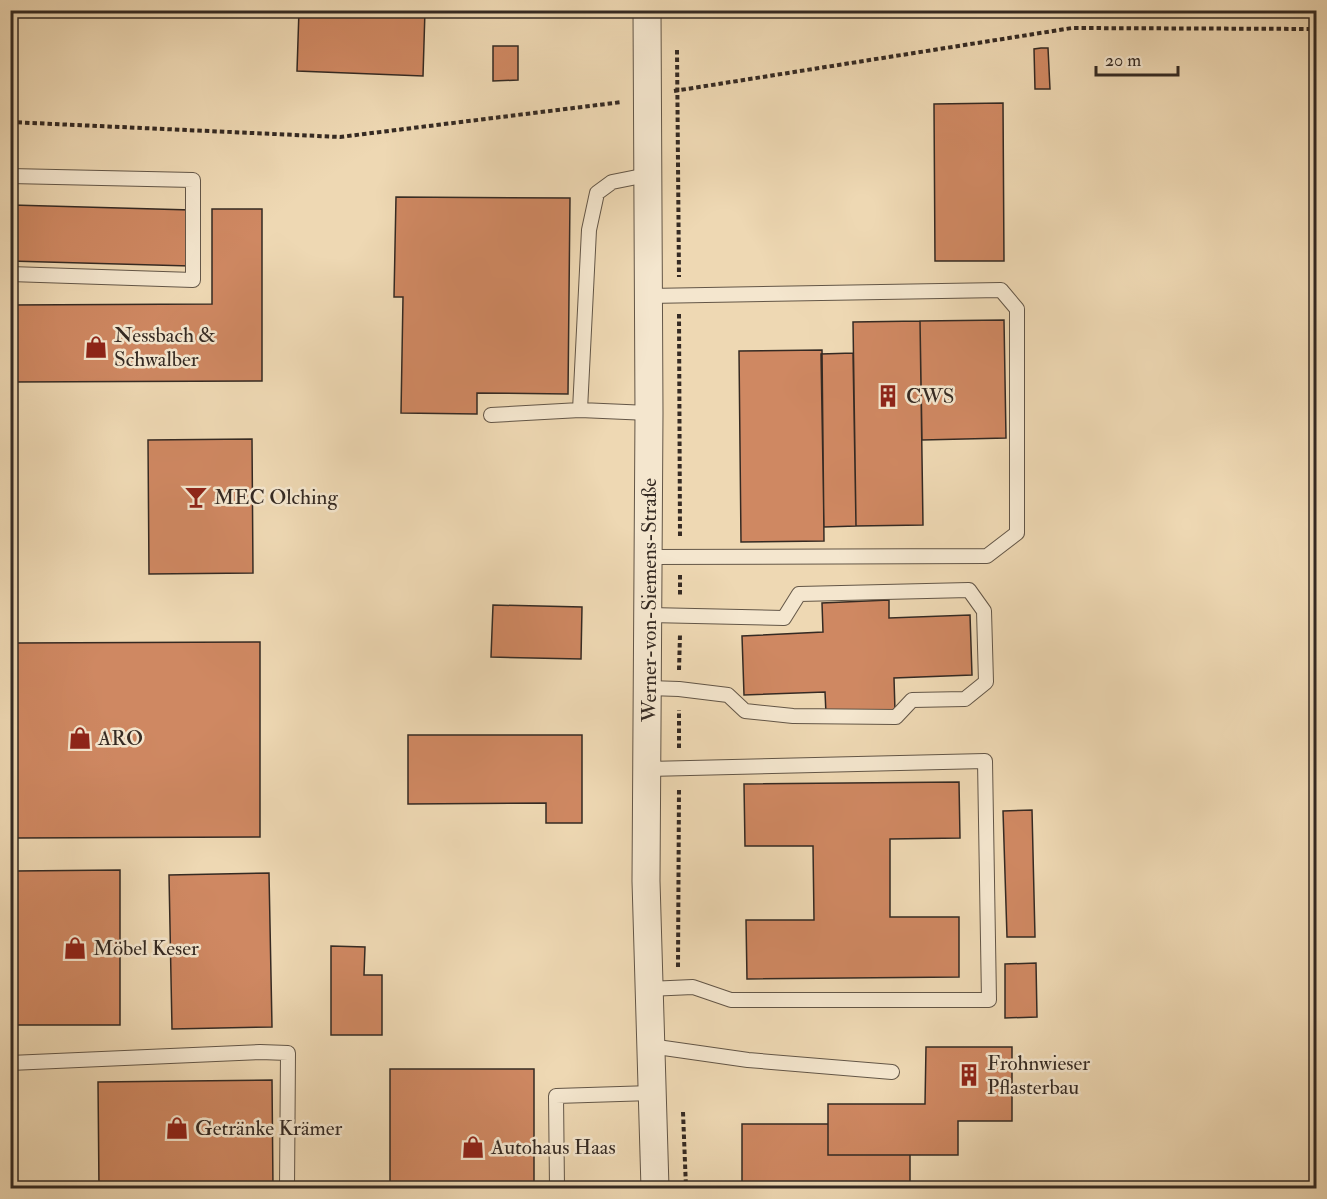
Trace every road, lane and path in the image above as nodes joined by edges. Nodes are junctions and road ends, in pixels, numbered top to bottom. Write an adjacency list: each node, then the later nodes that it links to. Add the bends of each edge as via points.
1 (647, 10): 3 (street, Werner-von-Siemens-Straße)
2 (1317, 29): 3 (path, via 1072,28)
3 (646, 97): 4 (path, via 340,137); 5 (street, Werner-von-Siemens-Straße)
4 (10, 122)
5 (647, 175): 8 (street, Werner-von-Siemens-Straße); 9 (lane, via 612,182 597,193 589,230)
6 (10, 176): 7 (lane, via 193,180 193,280)
7 (10, 274)
8 (648, 296): 10 (street, Werner-von-Siemens-Straße); 12 (lane, via 1001,290 1017,309 1017,532 987,556)
9 (580, 410): 10 (lane); 11 (lane)
10 (649, 413): 12 (street, Werner-von-Siemens-Straße)
11 (491, 415)
12 (648, 557): 13 (street, Werner-von-Siemens-Straße)
13 (649, 615): 14 (street, Werner-von-Siemens-Straße); 14 (lane, via 784,618 799,594 969,590 984,610 986,682 965,699 912,700 896,717 793,716 745,711 728,695)
14 (649, 688): 15 (street, Werner-von-Siemens-Straße)
15 (648, 769): 16 (street, Werner-von-Siemens-Straße); 16 (lane, via 985,761 989,1000 731,1000 693,987)
16 (648, 989): 17 (street, Werner-von-Siemens-Straße)
17 (650, 1046): 19 (lane, via 748,1060); 20 (street, Werner-von-Siemens-Straße)
18 (10, 1063): 21 (lane, via 288,1053)
19 (892, 1072)
20 (652, 1093): 22 (lane, via 556,1096); 23 (street, Werner-von-Siemens-Straße)
21 (287, 1188)
22 (557, 1188)
23 (655, 1188)

